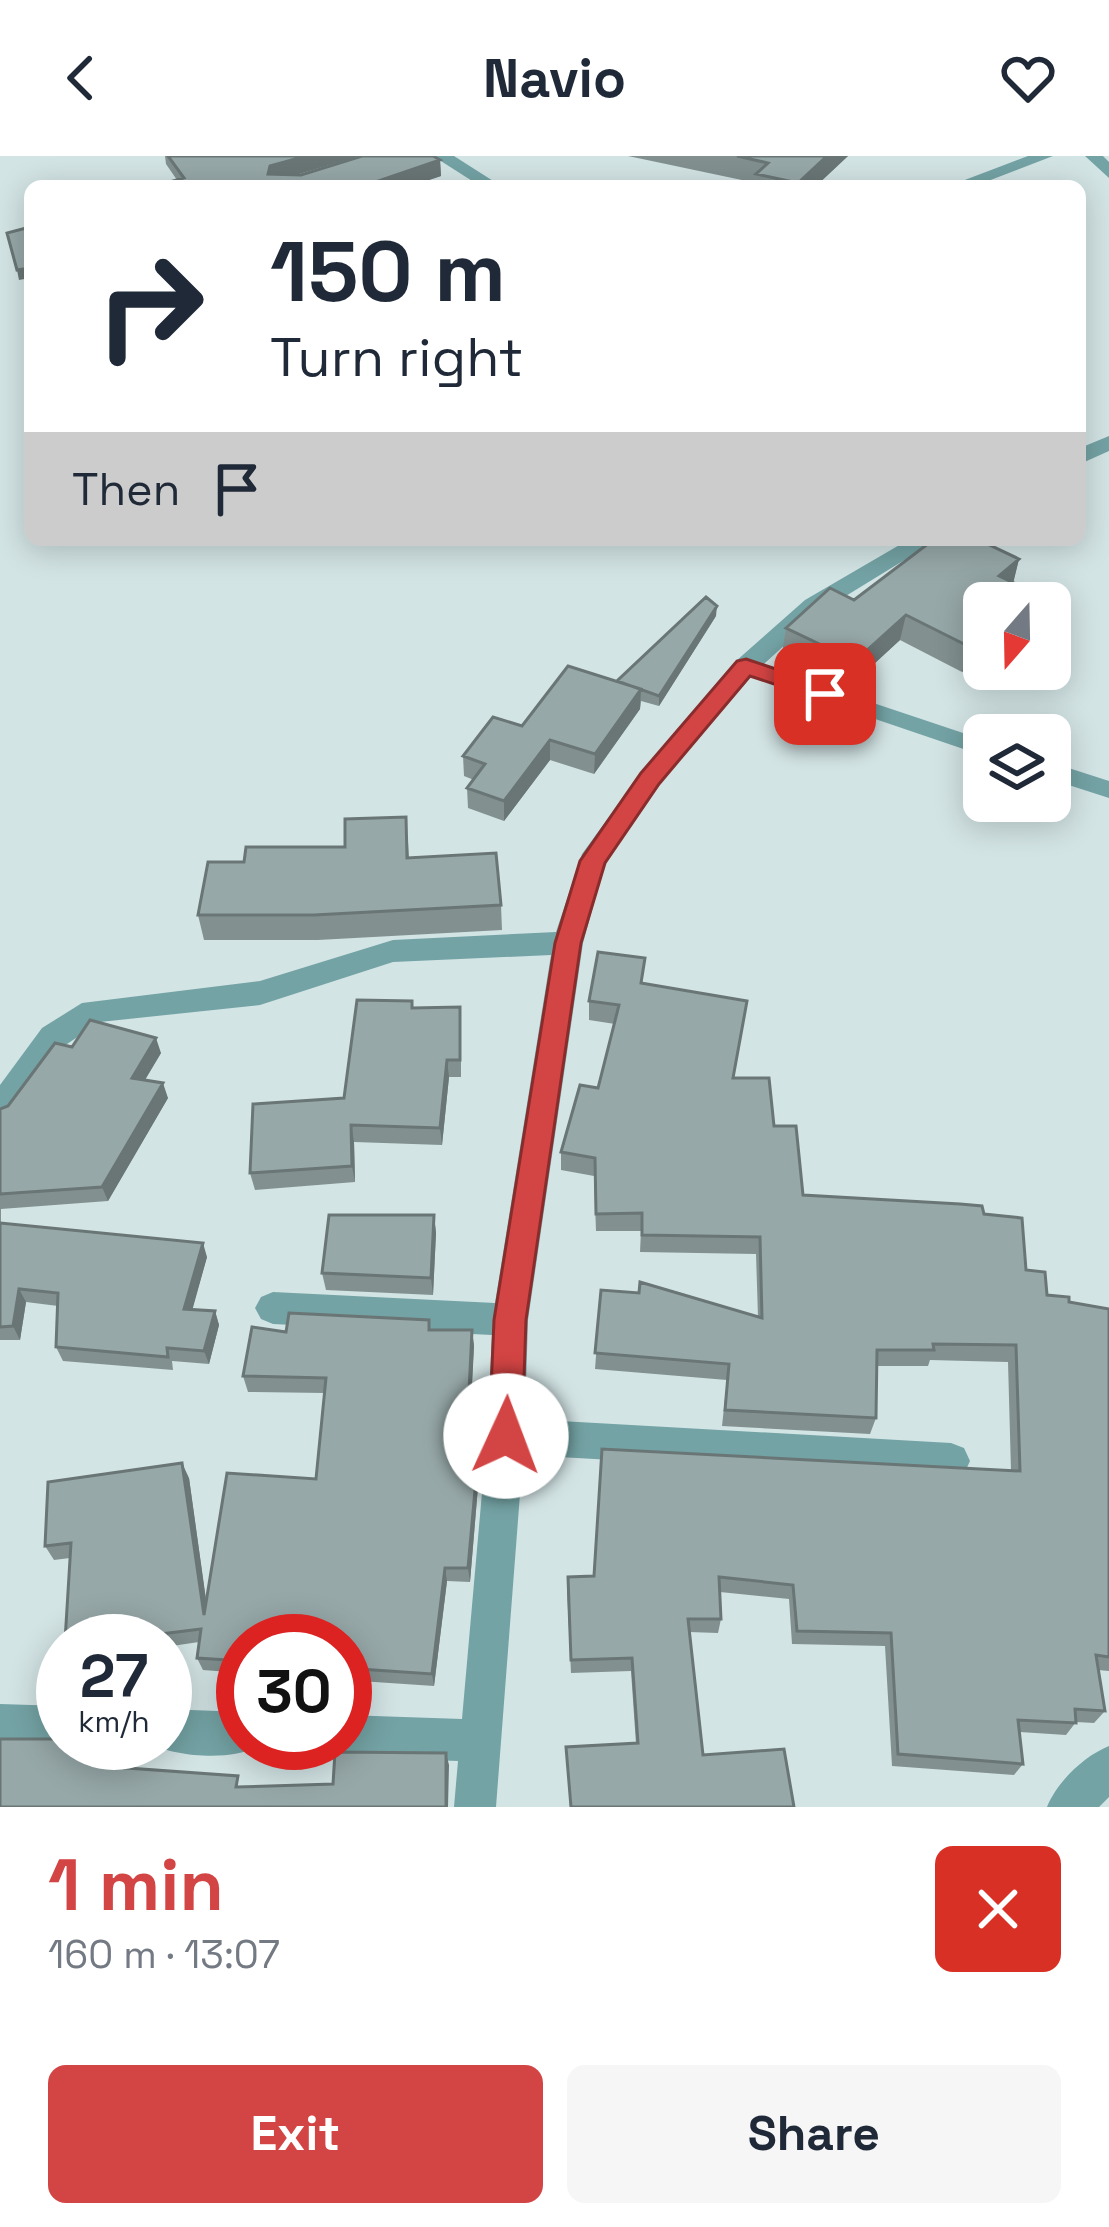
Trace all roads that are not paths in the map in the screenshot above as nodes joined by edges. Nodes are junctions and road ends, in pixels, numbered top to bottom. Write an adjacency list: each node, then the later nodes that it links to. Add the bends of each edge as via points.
1 (442, 156): 5 (street)
2 (1044, 156): 6 (street)
3 (1094, 156): 4 (street)
4 (1109, 173)
5 (482, 180)
6 (975, 180)
7 (916, 546): 8 (street, via 814,605)
8 (746, 667): 9 (lane); 12 (street, via 650,778 592,861)
9 (963, 741)
10 (1071, 777): 11 (lane)
11 (1109, 790)
12 (568, 943): 13 (street, via 393,950 260,993 93,1011 53,1037); 15 (street)
13 (0, 1109)
14 (273, 1309): 15 (street)
15 (510, 1320): 16 (street)
16 (506, 1436): 17 (street); 21 (street)
17 (951, 1461)
18 (0, 1725): 19 (street)
19 (36, 1726)
20 (372, 1737): 21 (street)
21 (477, 1741): 23 (street)
22 (1109, 1767): 24 (street)
23 (475, 1807)
24 (1067, 1807)

